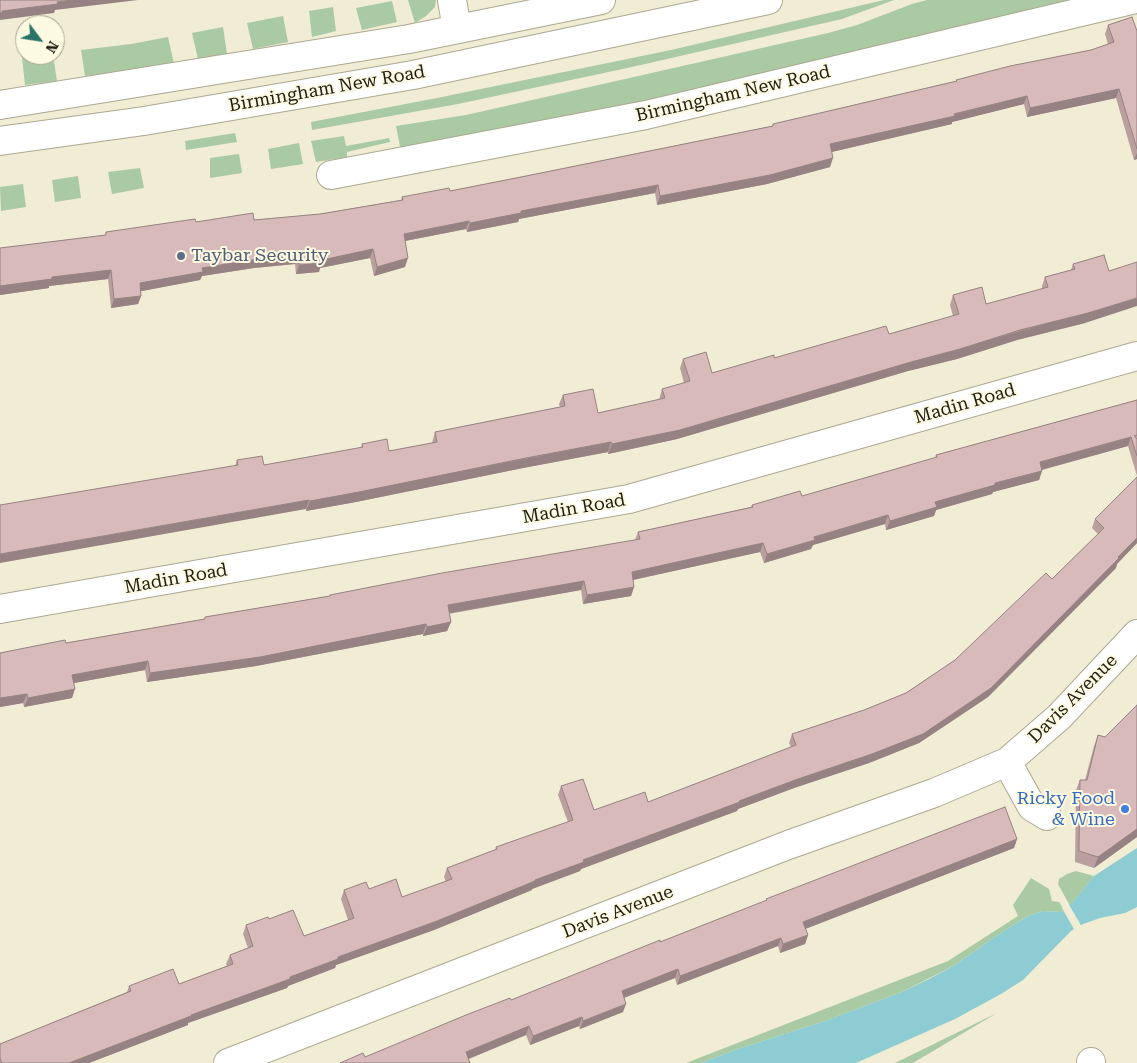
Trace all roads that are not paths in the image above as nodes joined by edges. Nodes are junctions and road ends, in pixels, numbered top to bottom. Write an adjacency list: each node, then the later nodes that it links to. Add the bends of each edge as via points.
1 (452, 0): 5 (main road)
2 (601, 0): 5 (main road, Birmingham New Road)
3 (768, 0): 7 (main road, Birmingham New Road, via 413,75 144,121)
4 (1132, 0): 8 (main road, Birmingham New Road, via 646,115)
5 (457, 29): 6 (main road, Birmingham New Road)
6 (0, 105)
7 (0, 141)
8 (332, 176)
9 (1137, 356): 10 (main road, Madin Road, via 629,499)
10 (0, 609)
11 (1137, 634): 12 (main road, Davis Avenue, via 1059,717)
12 (1007, 762): 13 (main road, via 1032,807); 14 (main road, Davis Avenue)
13 (1048, 816)
14 (228, 1063)

